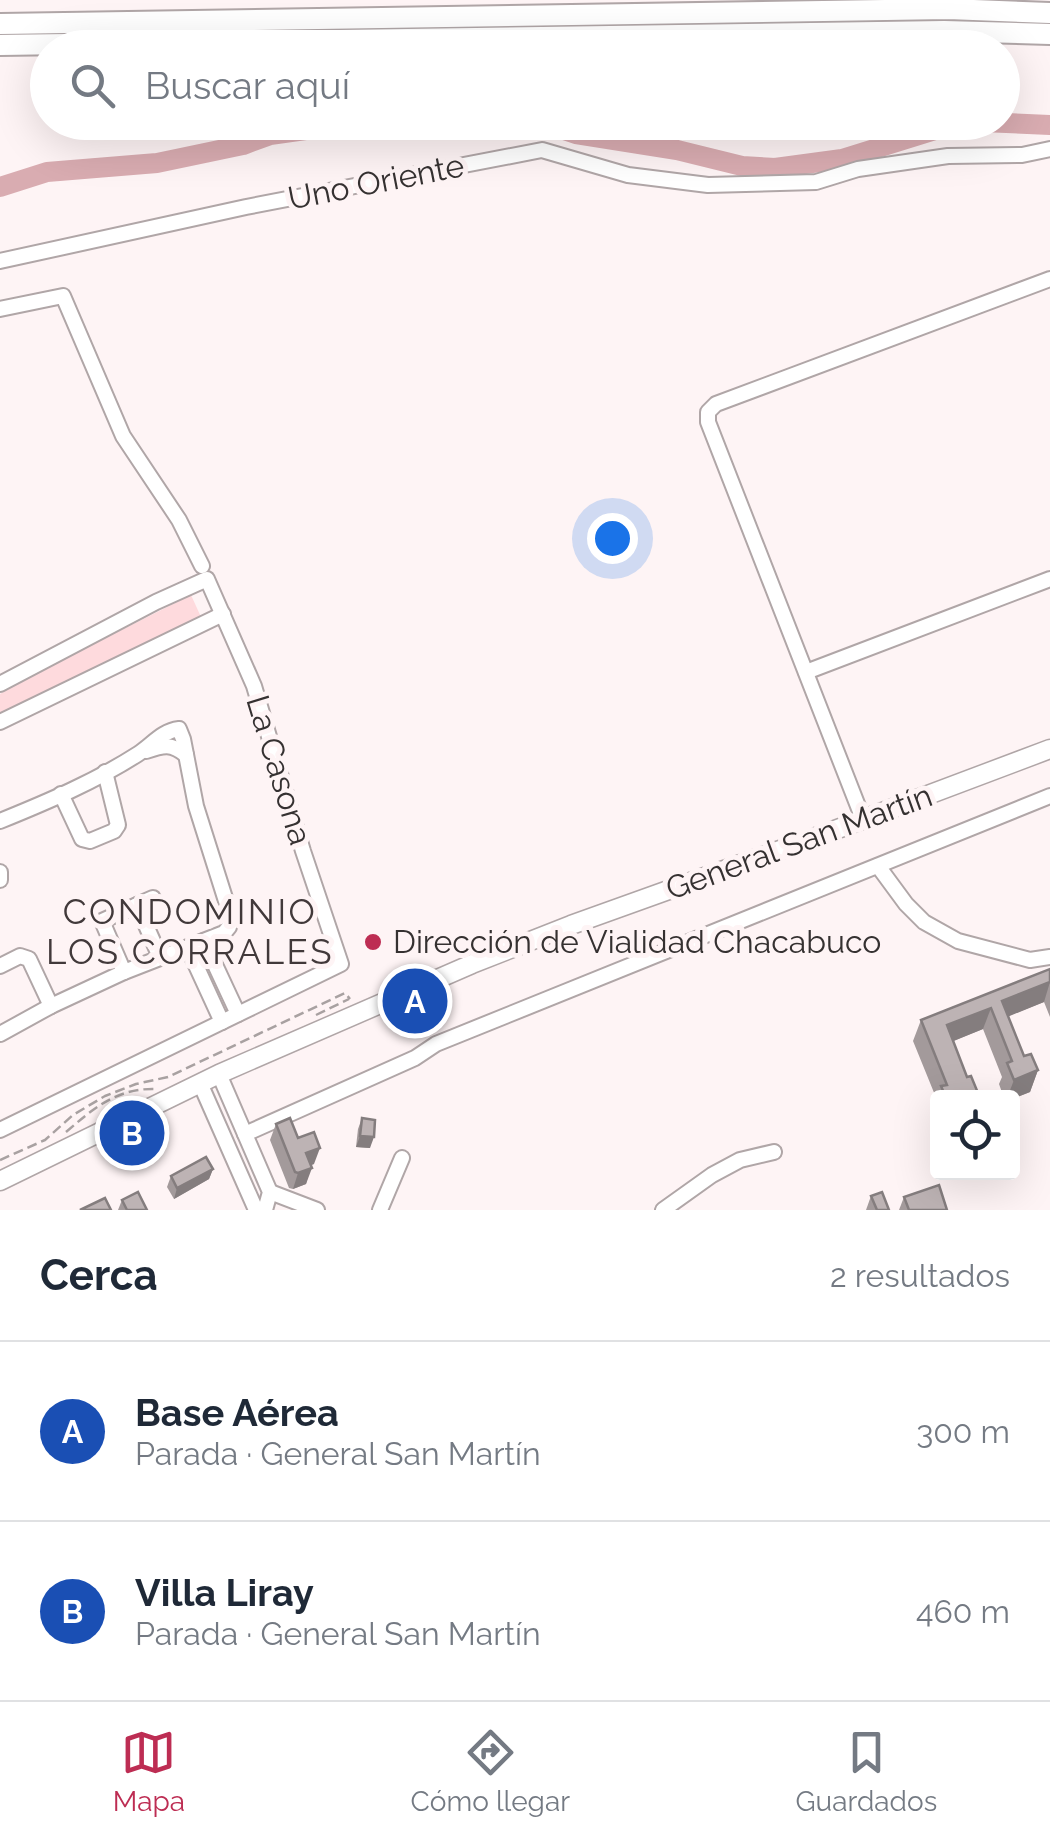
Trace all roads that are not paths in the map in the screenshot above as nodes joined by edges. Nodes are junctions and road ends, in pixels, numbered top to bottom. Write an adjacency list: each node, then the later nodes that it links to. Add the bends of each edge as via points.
1 (1050, 13): 2 (highway, via 948,9)
2 (0, 24)
3 (1020, 33): 4 (highway)
4 (1050, 34)
5 (0, 45): 6 (highway)
6 (30, 45)
7 (1050, 150): 8 (street, Uno Oriente, via 948,156 816,182 708,185 628,175 542,150)
8 (0, 260)
9 (1050, 278): 14 (street, via 710,408 708,422)
10 (0, 309): 11 (street, La Casona, via 64,296 123,436)
11 (205, 573): 13 (street, La Casona); 15 (street)
12 (1050, 579): 14 (street)
13 (223, 614): 16 (street); 35 (street, La Casona, via 254,686 340,964)
14 (806, 672): 21 (street)
15 (0, 684)
16 (0, 722)
17 (1050, 748): 21 (main road, General San Martín)
18 (105, 772): 19 (street); 19 (street, via 114,830 82,839); 28 (street, via 169,746 186,755 232,917 224,933)
19 (61, 794): 22 (street)
20 (1050, 796): 23 (street)
21 (864, 819): 38 (main road, General San Martín, via 571,925)
22 (0, 821)
23 (878, 866): 31 (street, via 924,922 958,941 1030,960); 41 (street, via 436,1044)
24 (0, 872): 25 (street)
25 (0, 880)
26 (154, 898): 27 (street)
27 (136, 905): 30 (street); 33 (street, via 96,923)
28 (204, 941): 29 (street); 35 (street)
29 (188, 948): 30 (street); 36 (street)
30 (160, 957): 33 (street)
31 (1050, 957)
32 (0, 966): 34 (street, via 20,956 29,960)
33 (124, 972): 34 (street)
34 (51, 1006): 37 (street)
35 (238, 1014): 36 (street)
36 (222, 1022): 40 (street)
37 (0, 1034)
38 (219, 1074): 39 (main road, General San Martín); 41 (street)
39 (200, 1083): 44 (main road, General San Martín); 45 (street)
40 (0, 1130)
41 (245, 1134): 45 (street)
42 (774, 1152): 48 (street, via 740,1160)
43 (402, 1158): 47 (street)
44 (0, 1180)
45 (266, 1205): 46 (street)
46 (318, 1210)
47 (380, 1210)
48 (664, 1210)

